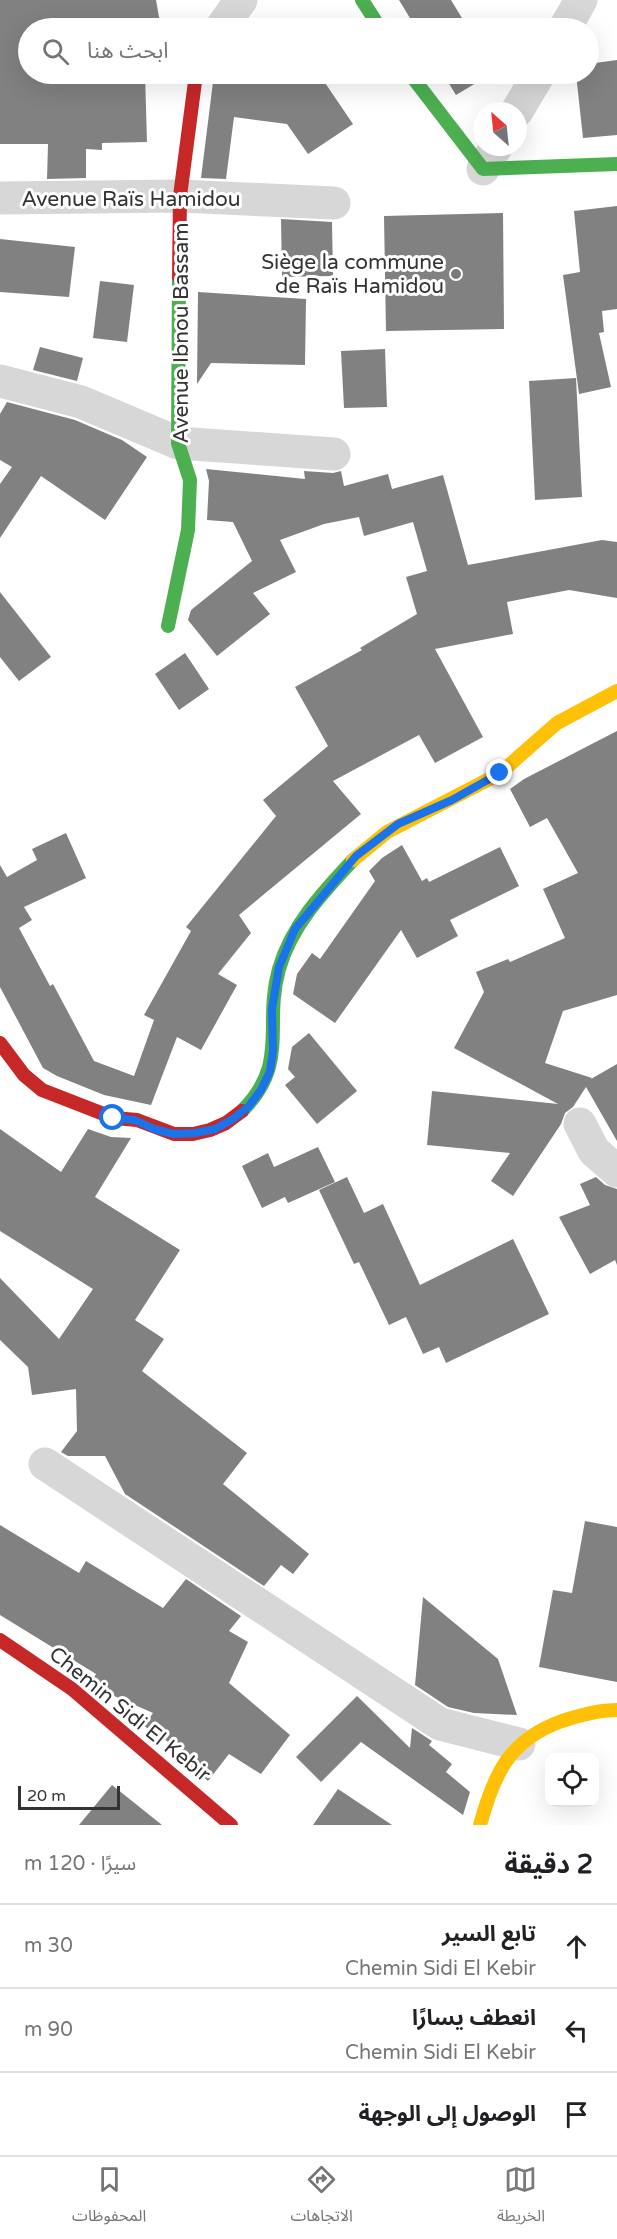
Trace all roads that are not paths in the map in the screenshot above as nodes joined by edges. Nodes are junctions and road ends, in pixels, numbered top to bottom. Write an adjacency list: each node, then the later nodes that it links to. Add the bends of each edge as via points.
1 (241, 0): 4 (street)
2 (362, 0): 5 (street)
3 (581, 0): 6 (street)
4 (228, 18)
5 (374, 18)
6 (571, 18)
7 (195, 84): 13 (street, Avenue Ibnou Bassam)
8 (417, 84): 11 (street)
9 (532, 84): 10 (street)
10 (522, 102)
11 (490, 158): 12 (street)
12 (617, 164)
13 (180, 196): 14 (street, Avenue Raïs Hamidou); 15 (street, Avenue Raïs Hamidou); 17 (street, Avenue Ibnou Bassam)
14 (0, 198)
15 (334, 203)
16 (0, 381): 17 (street, via 81,402)
17 (178, 443): 18 (street); 19 (street, Avenue Ibnou Bassam, via 190,480 188,520)
18 (334, 454)
19 (168, 626)
20 (617, 691): 21 (street, via 558,722 500,773 398,824 356,856 295,929 279,967 272,1009 270,1071 249,1106 233,1119 215,1129 174,1134 135,1120 113,1118 41,1089 15,1065)
21 (0, 1043)
22 (580, 1124): 23 (street, via 594,1150)
23 (617, 1171)
24 (45, 1464): 27 (street, via 440,1724)
25 (0, 1640): 28 (street, Chemin Sidi El Kebir, via 72,1689)
26 (617, 1710): 27 (street, via 599,1709 550,1724)
27 (519, 1744): 29 (street, via 497,1773)
28 (231, 1825)
29 (480, 1825)

